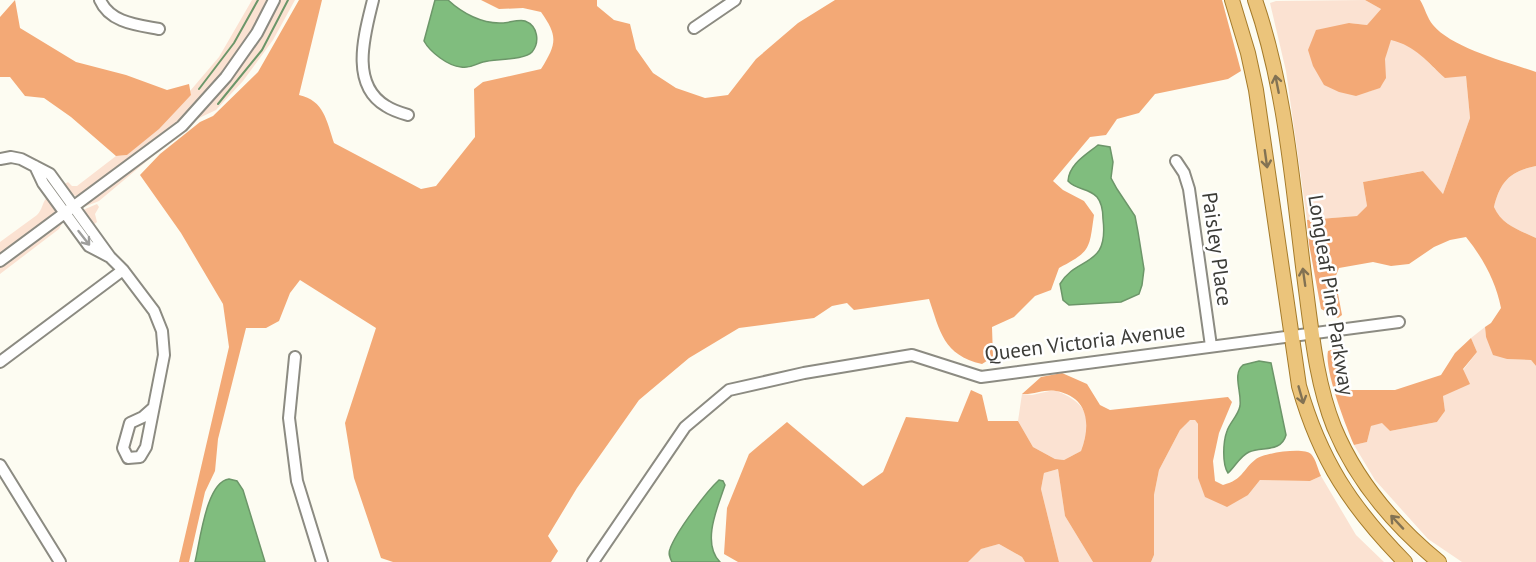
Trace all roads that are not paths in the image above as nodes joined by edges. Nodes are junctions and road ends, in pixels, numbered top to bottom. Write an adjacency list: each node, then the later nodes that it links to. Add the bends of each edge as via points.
1 (100, 0): 8 (street, via 118,19)
2 (274, 0): 12 (street, via 246,50 201,107 166,138)
3 (373, 0): 9 (street, via 363,44 362,64 367,82 386,107)
4 (735, 0): 7 (street)
5 (1232, 0): 17 (main road, Longleaf Pine Parkway, one-way to 17, via 1256,90)
6 (1255, 0): 16 (main road, Longleaf Pine Parkway, one-way to 6, via 1278,86)
7 (694, 28)
8 (159, 29)
9 (408, 115)
10 (0, 159): 12 (street, via 21,159 35,166 43,183)
11 (1176, 161): 18 (street, Paisley Place, via 1189,189)
12 (69, 209): 13 (street); 14 (street, via 89,246 110,257)
13 (0, 261)
14 (123, 270): 20 (street); 21 (street, via 154,311 162,331 164,355)
15 (1399, 322): 16 (street, Queen Victoria Avenue)
16 (1312, 335): 17 (street, Queen Victoria Avenue); 27 (main road, Longleaf Pine Parkway, one-way to 16, via 1395,521 1355,467 1329,410)
17 (1291, 337): 18 (street, Queen Victoria Avenue); 26 (main road, Longleaf Pine Parkway, one-way to 26, via 1299,386 1325,457 1359,512)
18 (1211, 346): 25 (street, Queen Victoria Avenue, via 981,377 912,355 729,390 685,427)
19 (295, 357): 24 (street, via 290,428 297,481)
20 (0, 362)
21 (152, 409)
22 (0, 465): 23 (street)
23 (60, 562)
24 (322, 562)
25 (593, 562)
26 (1405, 562)
27 (1439, 562)

